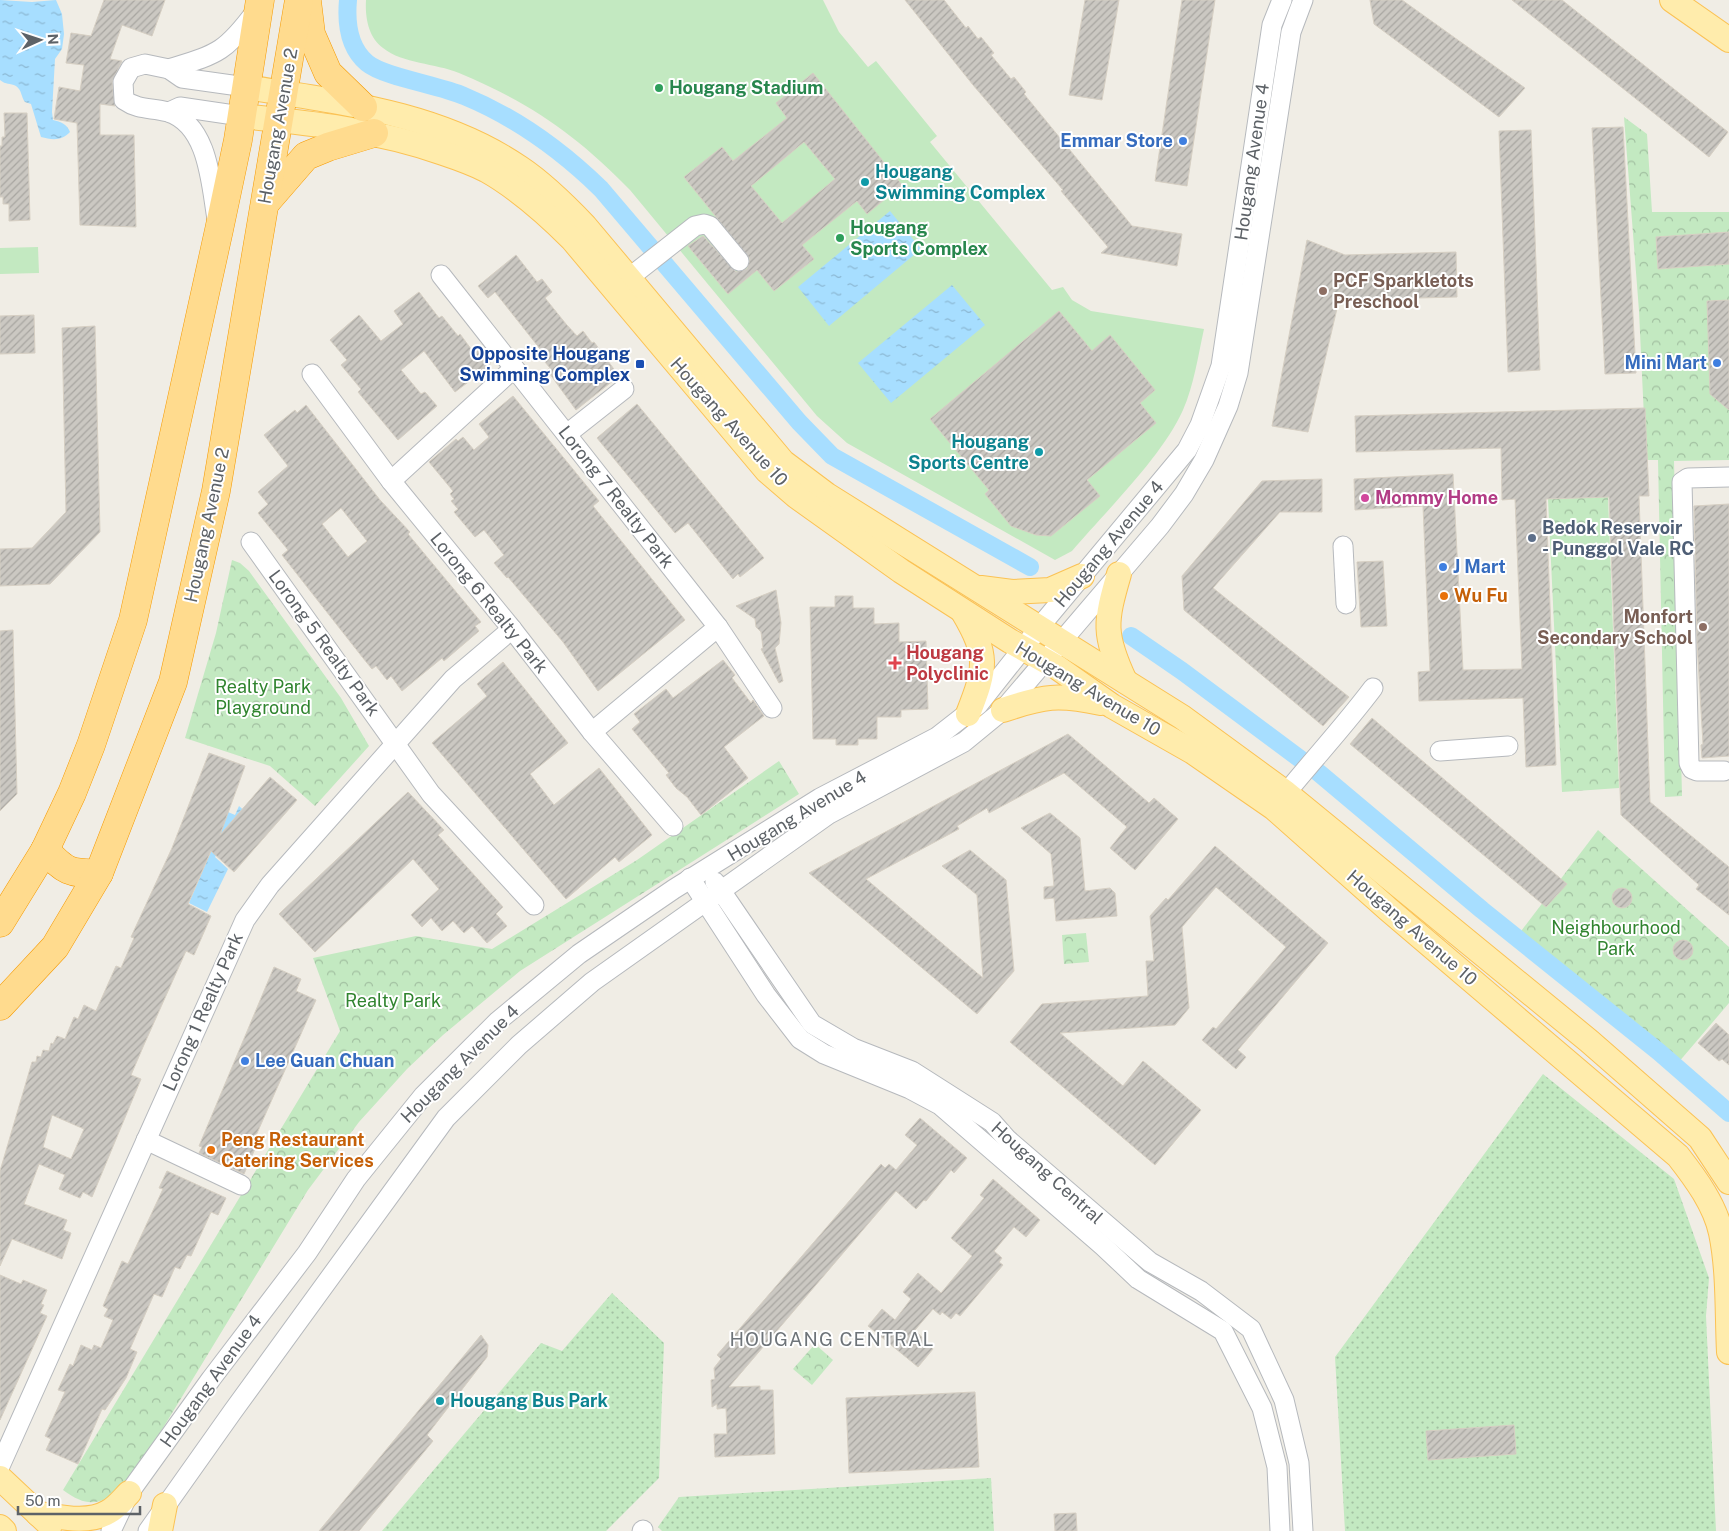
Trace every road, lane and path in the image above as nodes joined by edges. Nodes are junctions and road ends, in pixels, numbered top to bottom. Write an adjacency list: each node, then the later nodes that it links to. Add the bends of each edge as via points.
1 (299, 0): 10 (highway, Hougang Avenue 2)
2 (306, 0): 11 (highway, via 311,34 328,73)
3 (1282, 0): 17 (street, Hougang Avenue 4, via 1272,26)
4 (1303, 0): 18 (street, Hougang Avenue 4, via 1290,32)
5 (1672, 0): 7 (main road)
6 (260, 3): 8 (street, via 236,39 216,54); 9 (highway)
7 (1729, 40)
8 (168, 69): 9 (street, via 182,78); 12 (street, via 145,64 131,68 123,82 124,100 135,108)
9 (246, 87): 10 (main road, Hougang Avenue 10); 13 (highway)
10 (285, 93): 11 (main road, Hougang Avenue 10); 14 (highway, Hougang Avenue 2)
11 (363, 108): 22 (main road, Hougang Avenue 10, via 432,124 490,150 520,168 559,199)
12 (169, 112): 13 (street, via 180,108); 19 (street, via 190,127 199,142 208,167)
13 (242, 116): 14 (main road, Hougang Avenue 10); 19 (highway)
14 (280, 120): 15 (main road, Hougang Avenue 10); 16 (highway, Hougang Avenue 2)
15 (374, 133): 16 (highway, via 306,156); 36 (main road, Hougang Avenue 10, via 471,163 504,181 544,211 612,284 767,471 796,496 901,571)
16 (265, 203): 57 (highway, Hougang Avenue 2, via 216,490 173,682)
17 (1243, 215): 18 (street); 23 (street, Hougang Avenue 4)
18 (1262, 218): 23 (street, Hougang Avenue 4)
19 (219, 230): 56 (highway, via 133,620 91,745)
20 (739, 261): 22 (street, via 710,226 704,224 695,226)
21 (441, 275): 24 (street, Lorong 7 Realty Park)
22 (630, 278): 34 (main road, Hougang Avenue 10, via 783,462 827,495)
23 (1237, 325): 32 (street, Hougang Avenue 4, via 1238,374 1204,460 1184,494); 33 (street, Hougang Avenue 4, via 1200,425 1187,450)
24 (513, 369): 27 (street, Lorong 7 Realty Park); 29 (street)
25 (312, 374): 29 (street, Lorong 6 Realty Park)
26 (624, 389): 27 (street)
27 (568, 434): 37 (street, Lorong 7 Realty Park)
28 (1729, 477): 53 (street, via 1688,478 1682,482 1689,763 1697,771)
29 (391, 481): 39 (street, Lorong 6 Realty Park)
30 (250, 542): 50 (street, Lorong 5 Realty Park)
31 (1344, 546): 35 (street)
32 (1119, 574): 40 (street, Hougang Avenue 4); 43 (main road, via 1108,612 1109,642)
33 (1082, 576): 34 (main road, via 1050,590 1028,592); 38 (street, Hougang Avenue 4)
34 (974, 587): 38 (main road, Hougang Avenue 10)
35 (1346, 604)
36 (961, 609): 41 (main road, Hougang Avenue 10); 48 (main road, via 975,633 983,663)
37 (718, 627): 46 (street, Lorong 7 Realty Park); 49 (street)
38 (1040, 627): 40 (main road, Hougang Avenue 10); 41 (street, Hougang Avenue 4)
39 (512, 629): 49 (street, Lorong 6 Realty Park); 50 (street, Lorong 1 Realty Park, via 453,679)
40 (1061, 641): 42 (street, Hougang Avenue 4); 43 (main road, Hougang Avenue 10)
41 (1024, 649): 42 (main road, Hougang Avenue 10); 48 (street, Hougang Avenue 4)
42 (1045, 661): 45 (main road, Hougang Avenue 10); 47 (street, Hougang Avenue 4)
43 (1125, 681): 54 (main road, Hougang Avenue 10, via 1182,717)
44 (1373, 688): 54 (street)
45 (1112, 706): 47 (main road, via 1070,697 1049,697); 54 (main road, Hougang Avenue 10, via 1193,752)
46 (772, 708)
47 (1003, 710): 59 (street, Hougang Avenue 4, via 964,742 829,814)
48 (968, 714): 58 (street, Hougang Avenue 4, via 937,737 820,798)
49 (592, 732): 55 (street, Lorong 6 Realty Park)
50 (396, 744): 61 (street, Lorong 5 Realty Park, via 431,794); 65 (street, Lorong 1 Realty Park, via 252,907)
51 (1508, 746): 52 (street)
52 (1440, 751)
53 (1724, 771)
54 (1285, 794): 66 (main road, Hougang Avenue 10, via 1589,1041 1700,1138); 70 (main road, Hougang Avenue 10, via 1389,910 1678,1156 1697,1180 1721,1232)
55 (672, 826)
56 (45, 850): 57 (highway, via 63,869 78,874); 62 (highway)
57 (98, 873): 63 (highway, Hougang Avenue 2, via 55,947)
58 (698, 874): 59 (street, Hougang Central); 60 (street, Hougang Central); 73 (street, Hougang Avenue 4, via 579,954 498,1021 423,1096 356,1179 307,1253)
59 (721, 891): 60 (street, Hougang Avenue 4); 64 (street, Hougang Central, via 812,1024)
60 (706, 902): 64 (street, Hougang Central, via 766,995 800,1039 824,1054); 74 (street, Hougang Avenue 4, via 592,982 519,1045 446,1118)
61 (534, 905)
62 (0, 923)
63 (0, 1006)
64 (911, 1080): 68 (street, Hougang Central, via 992,1122 1007,1139 1150,1262 1201,1291); 69 (street, Hougang Central, via 1138,1279 1223,1331)
65 (146, 1140): 67 (street); 71 (street, Lorong 1 Realty Park)
66 (1729, 1182)
67 (241, 1185)
68 (1255, 1336): 69 (street); 83 (street, Hougang Central, via 1284,1400 1299,1463)
69 (1232, 1347): 82 (street, Hougang Central, via 1262,1408 1277,1467)
70 (1729, 1352)
71 (0, 1466)
72 (0, 1478): 75 (main road)
73 (129, 1493): 75 (main road, via 108,1512 90,1518); 79 (street, Hougang Avenue 4)
74 (165, 1505): 80 (street, Hougang Avenue 4); 81 (main road)
75 (38, 1514): 78 (main road)
76 (0, 1527): 77 (main road)
77 (4, 1531)
78 (57, 1531)
79 (111, 1531)
80 (148, 1531)
81 (160, 1531)
82 (1280, 1531)
83 (1302, 1531)

